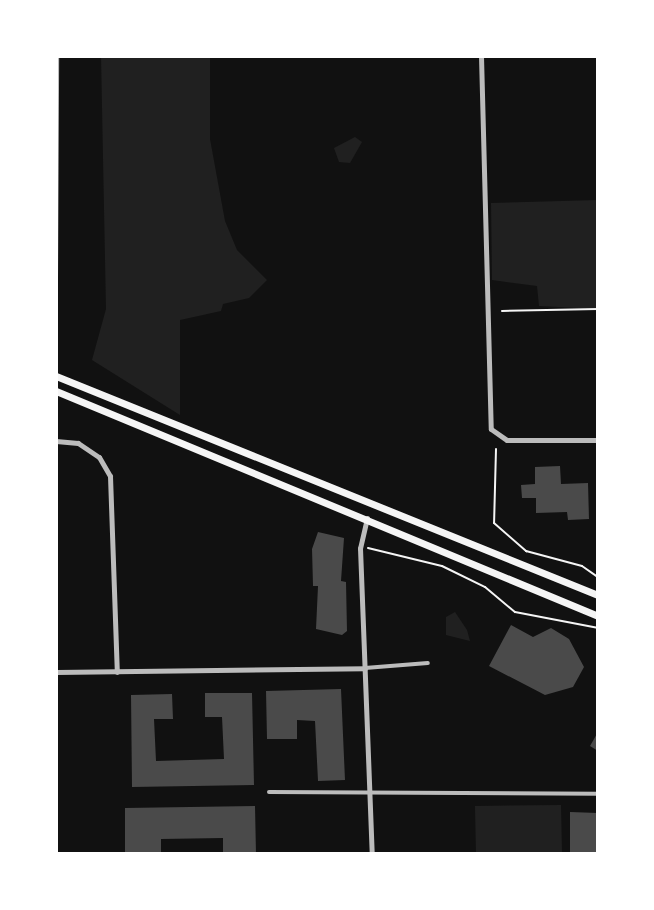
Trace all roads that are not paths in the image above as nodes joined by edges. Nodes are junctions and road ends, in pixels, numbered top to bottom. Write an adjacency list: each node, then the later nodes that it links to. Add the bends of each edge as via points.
1 (57, 56): 3 (street)
2 (481, 56): 6 (street, via 491,429 507,440)
3 (56, 280)
4 (56, 376): 9 (main road)
5 (56, 391): 8 (main road)
6 (598, 440)
7 (56, 441): 14 (street, via 78,443 99,457 110,476)
8 (367, 517): 10 (main road); 12 (street, via 360,535)
9 (598, 595)
10 (598, 616)
11 (428, 663): 12 (street)
12 (365, 668): 14 (street); 16 (street)
13 (56, 672): 14 (street)
14 (117, 672)
15 (269, 792): 16 (street)
16 (370, 792): 17 (street); 18 (street)
17 (598, 794)
18 (372, 854)

